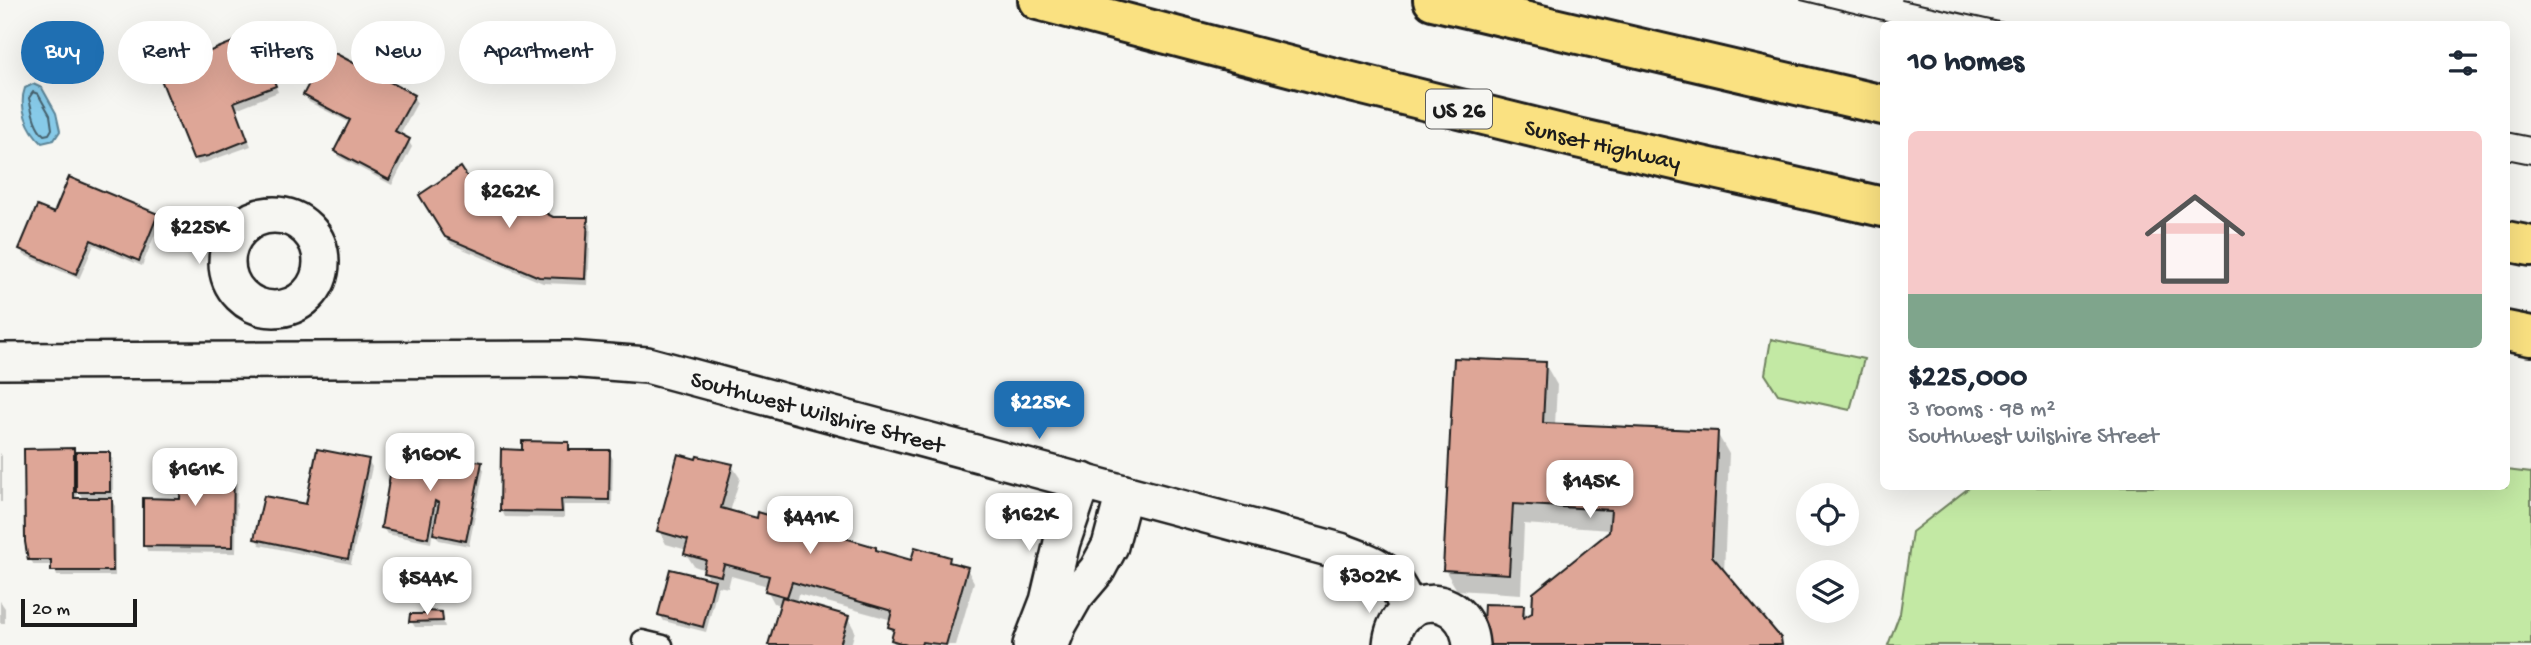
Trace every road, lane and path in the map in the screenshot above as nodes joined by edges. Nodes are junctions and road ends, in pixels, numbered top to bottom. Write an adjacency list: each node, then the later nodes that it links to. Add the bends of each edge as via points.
1 (1038, 0): 4 (highway, Sunset Highway / US 26, via 1577,138)
2 (1433, 0): 3 (highway)
3 (1880, 103)
4 (1880, 206)
5 (2510, 242): 6 (highway)
6 (2531, 246)
7 (273, 310): 10 (street)
8 (2510, 332): 9 (highway)
9 (2531, 336)
10 (272, 360): 11 (street, Southwest Wilshire Street); 12 (street, Southwest Wilshire Street, via 568,359 647,365)
11 (0, 361)
12 (1083, 481): 13 (street, Southwest Wilshire Street); 17 (street)
13 (1124, 493): 14 (street, Southwest Wilshire Street, via 1370,562 1394,578); 18 (street, via 1110,546 1075,596)
14 (1409, 611): 19 (street, via 1394,628); 20 (street, via 1430,603 1446,606 1468,627)
15 (642, 640): 16 (lane)
16 (663, 645)
17 (1031, 645)
18 (1051, 645)
19 (1391, 645)
20 (1471, 645)

